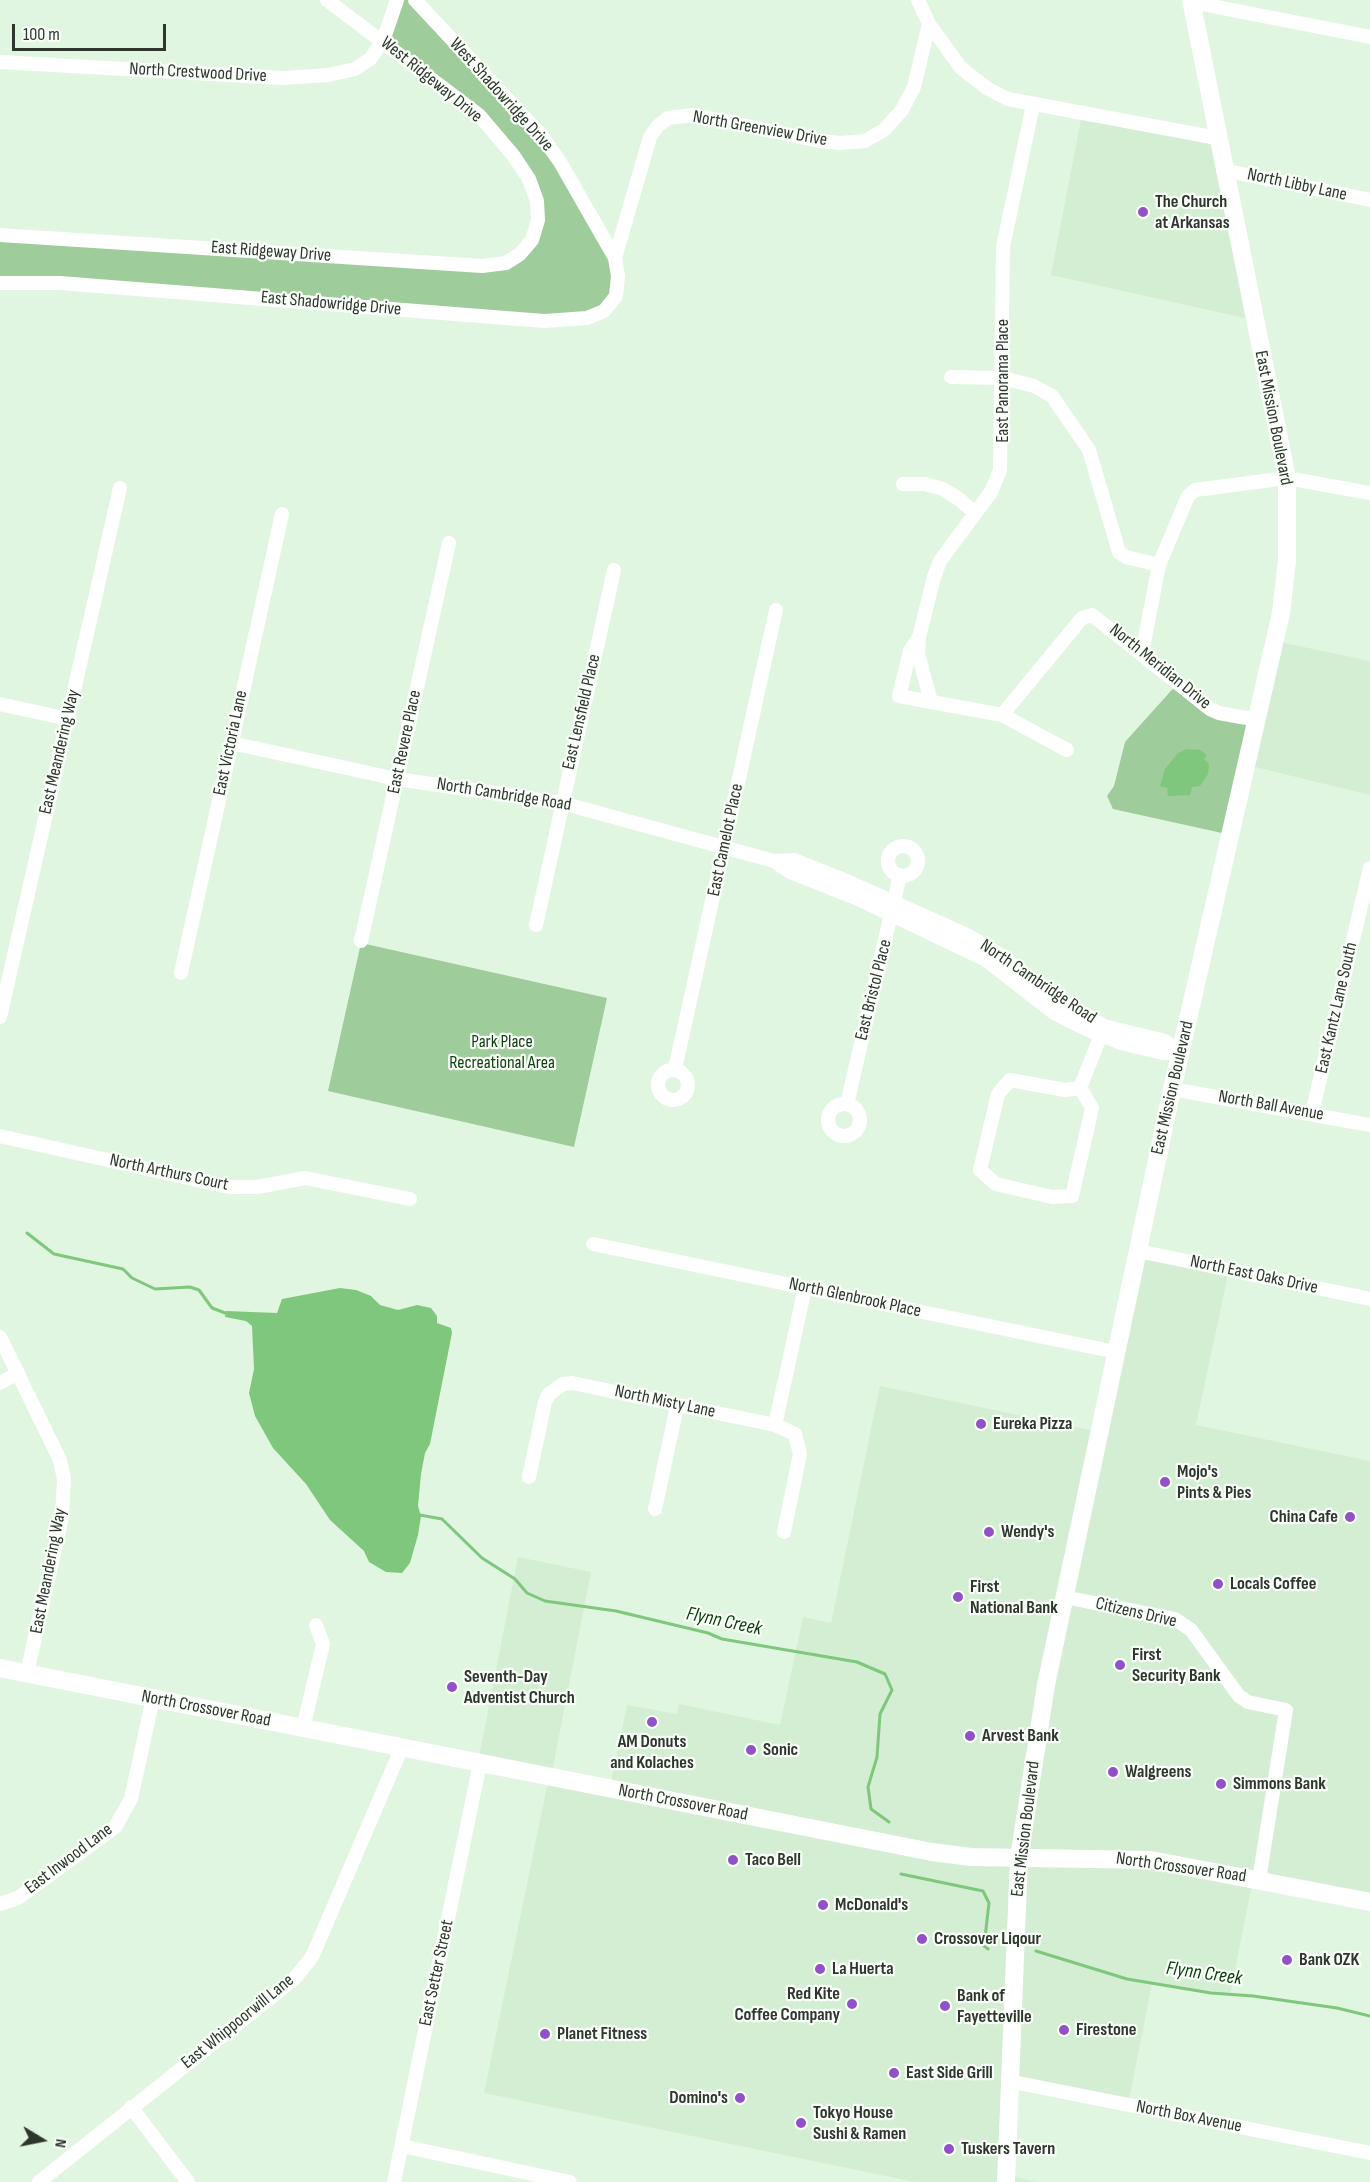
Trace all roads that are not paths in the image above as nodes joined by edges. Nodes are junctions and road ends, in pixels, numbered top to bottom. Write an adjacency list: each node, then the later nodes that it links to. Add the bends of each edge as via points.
1 (327, 0): 8 (street, West Ridgeway Drive)
2 (397, 0): 8 (street)
3 (415, 0): 16 (street, West Shadowridge Drive, via 541,135)
4 (918, 0): 6 (street)
5 (1191, 1): 7 (street); 11 (main road, East Mission Boulevard)
6 (929, 24): 10 (street, via 973,79 1008,99); 16 (street, North Greenview Drive, via 914,87 902,110 884,130 865,141 820,141 694,115 668,118 650,137)
7 (1370, 37)
8 (383, 41): 9 (street, North Crestwood Drive, via 355,69 296,78); 15 (street, West Ridgeway Drive, via 479,115 513,155 529,179 537,201 538,220)
9 (0, 62)
10 (1033, 105): 11 (street); 19 (street, East Panorama Place, via 1003,247)
11 (1217, 138): 12 (main road, East Mission Boulevard)
12 (1223, 170): 13 (street, North Libby Lane); 20 (main road, East Mission Boulevard)
13 (1370, 200)
14 (0, 235): 15 (street, East Ridgeway Drive, via 482,266 506,263)
15 (532, 240)
16 (615, 258): 17 (street, East Shadowridge Drive, via 616,296 604,311 568,321 60,283)
17 (0, 283)
18 (951, 377): 19 (street)
19 (1003, 378): 24 (street, East Panorama Place, via 1000,470 991,492); 27 (street, via 1034,386 1052,396 1089,450 1119,552)
20 (1287, 478): 23 (street); 27 (street, via 1195,490 1188,496); 36 (main road, East Mission Boulevard, via 1289,536 1285,586)
21 (903, 484): 24 (street, via 943,489)
22 (120, 488): 35 (street, East Meandering Way)
23 (1370, 493)
24 (975, 513): 30 (street, East Panorama Place, via 940,561)
25 (282, 514): 37 (street, East Victoria Lane)
26 (449, 543): 39 (street, East Revere Place)
27 (1159, 565): 31 (street)
28 (614, 570): 40 (street, East Lensfield Place)
29 (776, 610): 41 (street, East Camelot Place)
30 (919, 637): 32 (street, East Panorama Place, via 918,654); 32 (street, East Panorama Place, via 910,651 899,696)
31 (1142, 653): 34 (street, North Meridian Drive, via 1099,618 1087,615); 36 (street, North Meridian Drive, via 1210,709)
32 (931, 701): 34 (street)
33 (0, 704): 35 (street)
34 (1002, 715): 38 (street)
35 (68, 719): 48 (street, East Meandering Way)
36 (1258, 720): 50 (main road, East Mission Boulevard)
37 (231, 743): 39 (street, North Cambridge Road); 47 (street, East Victoria Lane)
38 (1067, 750)
39 (397, 779): 40 (street, North Cambridge Road); 46 (street, East Revere Place)
40 (562, 802): 41 (street, North Cambridge Road); 45 (street, East Lensfield Place)
41 (725, 847): 44 (street, North Cambridge Road, via 774,861 794,860); 51 (street, East Camelot Place)
42 (1370, 868): 55 (street, East Kantz Lane South)
43 (900, 875): 44 (street, East Bristol Place)
44 (894, 909): 49 (street, North Cambridge Road, via 969,936); 54 (street, East Bristol Place)
45 (536, 925)
46 (361, 941)
47 (182, 973)
48 (0, 1017)
49 (1102, 1030): 50 (street, North Cambridge Road, via 1165,1041); 52 (street)
50 (1181, 1052): 53 (main road, East Mission Boulevard)
51 (675, 1069)
52 (1080, 1088): 52 (street, via 1092,1108 1072,1196 1052,1197 996,1184 980,1170 998,1094 1010,1080 1065,1090)
53 (1172, 1089): 55 (street, North Ball Avenue); 60 (main road, East Mission Boulevard)
54 (847, 1104)
55 (1312, 1113): 56 (street, North Ball Avenue)
56 (1370, 1125)
57 (0, 1136): 58 (street, North Arthurs Court, via 229,1187 257,1187 305,1178)
58 (410, 1200)
59 (593, 1244): 61 (street, North Glenbrook Place)
60 (1138, 1251): 62 (street, North East Oaks Drive); 64 (main road, East Mission Boulevard)
61 (805, 1288): 64 (street, North Glenbrook Place); 68 (street)
62 (1370, 1299)
63 (0, 1337): 65 (street, East Meandering Way)
64 (1116, 1352): 72 (main road, East Mission Boulevard)
65 (18, 1373): 66 (street); 75 (street, East Meandering Way, via 60,1460 64,1479 62,1517)
66 (0, 1383)
67 (677, 1406): 68 (street, North Misty Lane); 69 (street, North Misty Lane, via 572,1383 556,1388 545,1402); 70 (street)
68 (775, 1425): 71 (street, via 795,1434 800,1454)
69 (529, 1478)
70 (655, 1509)
71 (784, 1532)
72 (1064, 1597): 80 (main road, East Mission Boulevard); 81 (street, Citizens Drive, via 1175,1619 1191,1630 1239,1696 1248,1702 1286,1710)
73 (316, 1625): 77 (street, via 323,1644)
74 (0, 1668): 75 (main road, North Crossover Road)
75 (27, 1673): 76 (main road, North Crossover Road)
76 (153, 1698): 77 (main road, North Crossover Road); 83 (street, East Inwood Lane, via 124,1815 115,1827 18,1898)
77 (303, 1728): 78 (main road, North Crossover Road)
78 (402, 1747): 79 (main road, North Crossover Road); 85 (street, East Whippoorwill Lane, via 312,1957 294,1979)
79 (480, 1763): 80 (main road, North Crossover Road, via 932,1852); 86 (street, East Setter Street)
80 (1019, 1858): 81 (main road, North Crossover Road, via 1128,1858); 84 (main road, East Mission Boulevard)
81 (1259, 1880): 82 (main road, North Crossover Road)
82 (1370, 1902)
83 (0, 1904)
84 (1008, 2081): 87 (street, North Box Avenue); 92 (main road, East Mission Boulevard)
85 (131, 2107): 88 (street, East Whippoorwill Lane); 89 (street)
86 (402, 2146): 90 (street, East Setter Street); 91 (street)
87 (1370, 2153)
88 (39, 2182)
89 (188, 2182)
90 (394, 2182)
91 (570, 2182)
92 (1006, 2182)

